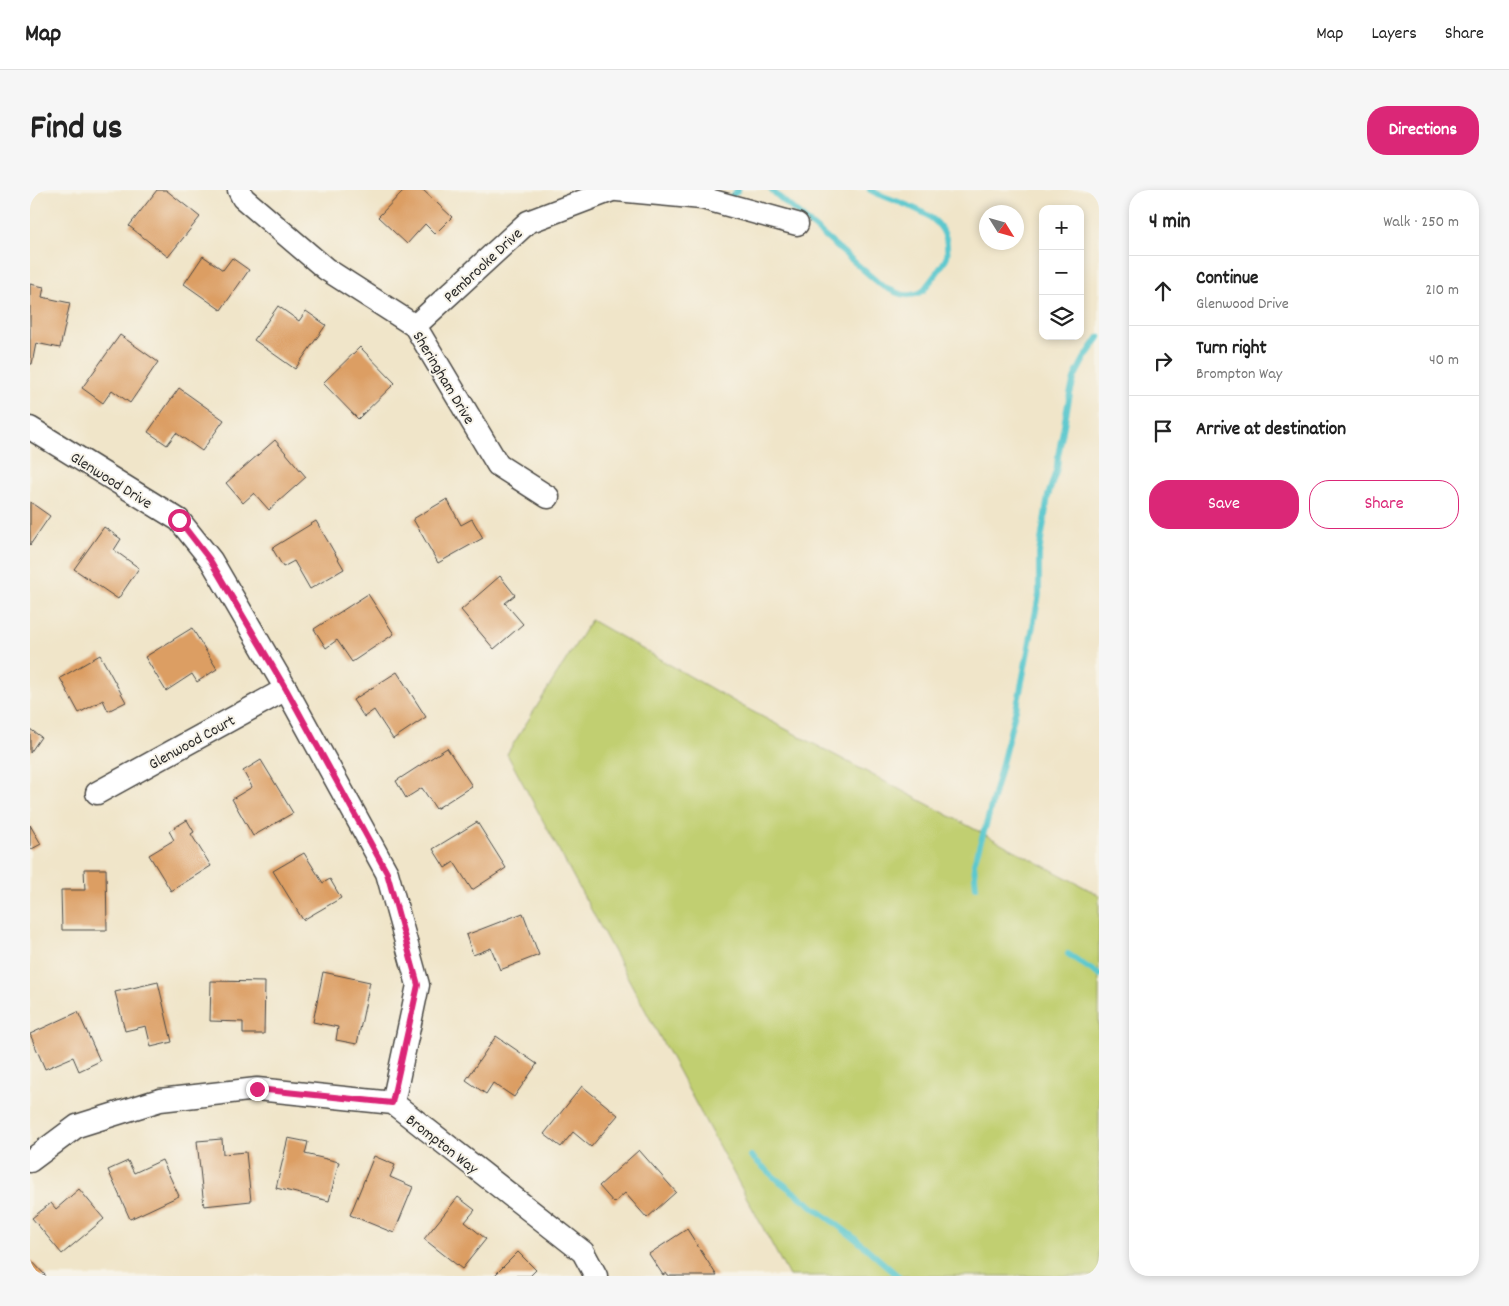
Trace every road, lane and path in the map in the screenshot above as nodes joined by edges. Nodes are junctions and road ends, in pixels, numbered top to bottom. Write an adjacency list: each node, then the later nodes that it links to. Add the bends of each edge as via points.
1 (239, 190): 5 (street, Sheringham Drive, via 243,198 326,269)
2 (612, 190): 5 (street, Pembrooke Drive, via 528,222)
3 (616, 190): 4 (street, via 702,198)
4 (797, 224)
5 (415, 326): 7 (street, Sheringham Drive, via 498,465)
6 (30, 428): 8 (street, Glenwood Drive, via 179,520 210,560)
7 (548, 498)
8 (286, 689): 9 (street, Glenwood Court); 10 (street, Glenwood Drive, via 387,873 418,985)
9 (97, 792)
10 (392, 1103): 11 (street, Brompton Way, via 257,1089 160,1100 77,1126); 12 (street, Brompton Way, via 583,1252)
11 (30, 1161)
12 (596, 1276)

